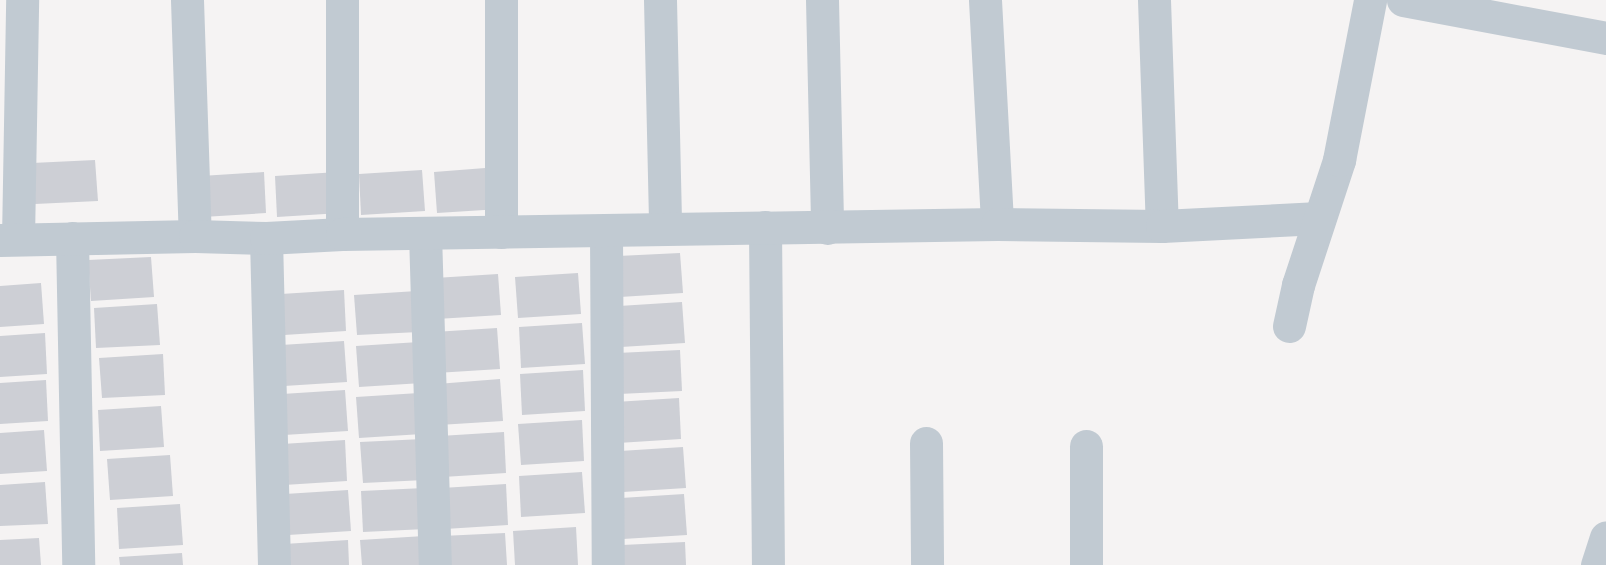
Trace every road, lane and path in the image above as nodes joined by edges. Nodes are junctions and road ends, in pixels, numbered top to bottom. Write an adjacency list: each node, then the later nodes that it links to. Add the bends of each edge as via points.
1 (22, 0): 25 (street)
2 (187, 0): 22 (street)
3 (342, 0): 21 (street)
4 (501, 0): 19 (street)
5 (660, 0): 17 (street)
6 (822, 0): 16 (street)
7 (985, 0): 13 (street)
8 (1154, 0): 14 (street)
9 (1370, 0): 12 (street, via 1339,160)
10 (1403, 0): 11 (street)
11 (1606, 38)
12 (1319, 218): 14 (street); 26 (street)
13 (997, 224): 14 (street); 16 (street)
14 (1162, 226)
15 (765, 227): 16 (street); 17 (street); 34 (street)
16 (828, 228)
17 (665, 229): 18 (street)
18 (606, 230): 19 (street); 33 (street)
19 (501, 232): 20 (street)
20 (424, 233): 21 (street); 32 (street)
21 (342, 234): 24 (street)
22 (195, 236): 23 (street); 24 (street)
23 (72, 238): 25 (street); 30 (street)
24 (266, 238): 31 (street)
25 (9, 239)
26 (1289, 326)
27 (926, 443): 35 (street)
28 (1086, 446): 36 (street)
29 (1606, 537): 37 (street)
30 (78, 565)
31 (274, 565)
32 (435, 565)
33 (608, 565)
34 (768, 565)
35 (927, 565)
36 (1086, 565)
37 (1597, 565)

